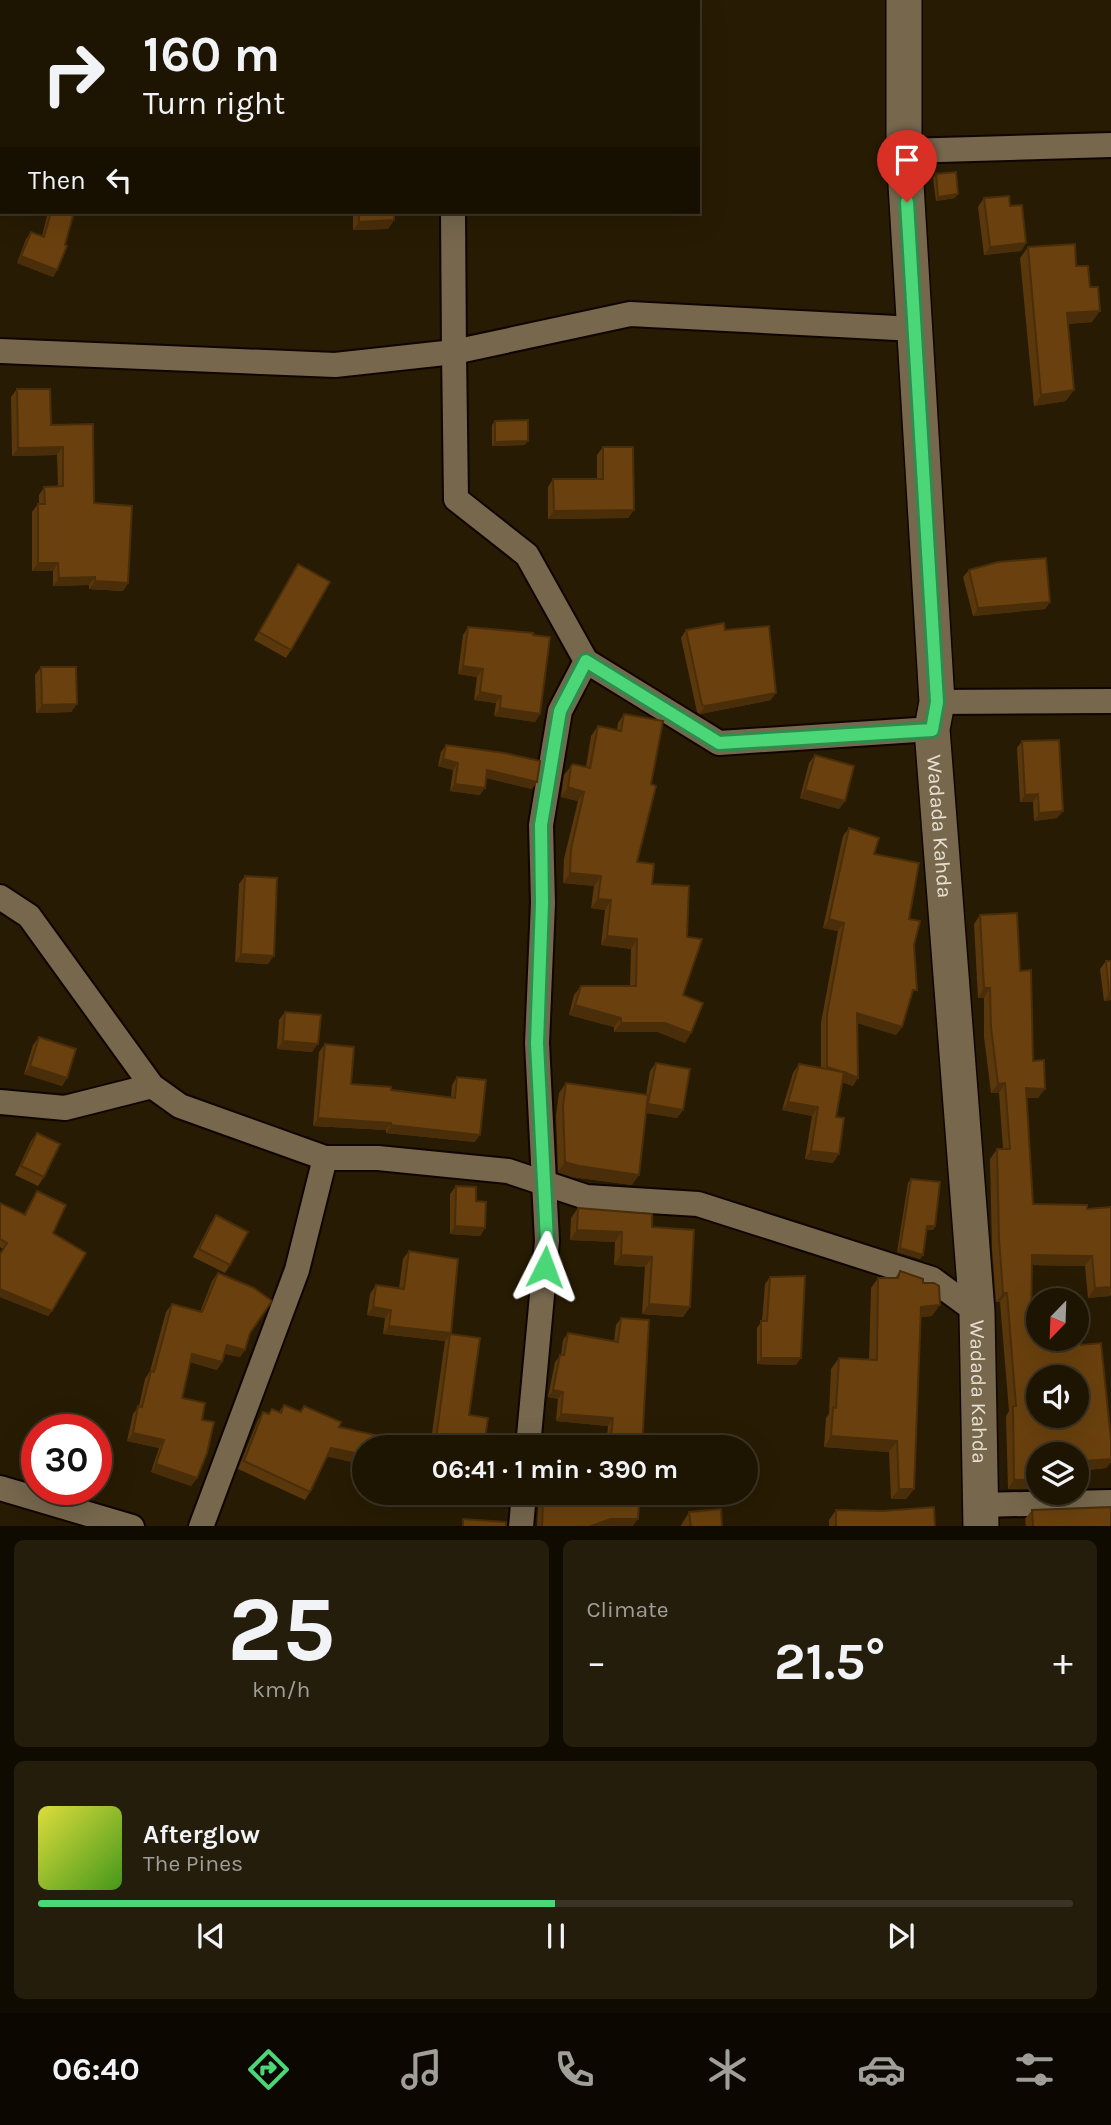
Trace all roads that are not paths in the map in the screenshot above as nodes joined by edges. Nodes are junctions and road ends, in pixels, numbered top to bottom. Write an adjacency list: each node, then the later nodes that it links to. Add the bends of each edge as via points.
1 (904, 0): 3 (main road, Wadada Kahda)
2 (1111, 145): 3 (street)
3 (904, 151): 5 (main road, Wadada Kahda)
4 (453, 214): 7 (street)
5 (915, 329): 7 (street, via 630,314); 10 (main road, Wadada Kahda)
6 (0, 351): 7 (street, via 335,365)
7 (454, 352): 8 (street, via 456,499 527,555)
8 (586, 661): 10 (street, via 719,743); 15 (street, via 560,711 541,825 537,1043)
9 (1111, 701): 10 (street)
10 (934, 716): 16 (main road, Wadada Kahda)
11 (0, 897): 12 (street, via 29,916)
12 (152, 1086): 13 (street, via 65,1108); 14 (street, via 180,1106)
13 (0, 1102)
14 (325, 1158): 15 (street, via 378,1158 508,1171); 23 (street, via 297,1269)
15 (544, 1183): 16 (street, via 586,1197 698,1204 932,1279); 17 (street, via 547,1241)
16 (977, 1312): 21 (main road, Wadada Kahda)
17 (529, 1435)
18 (0, 1488): 22 (street)
19 (1111, 1502): 21 (street)
20 (523, 1505): 24 (street)
21 (980, 1516)
22 (129, 1526)
23 (201, 1526)
24 (521, 1526)

